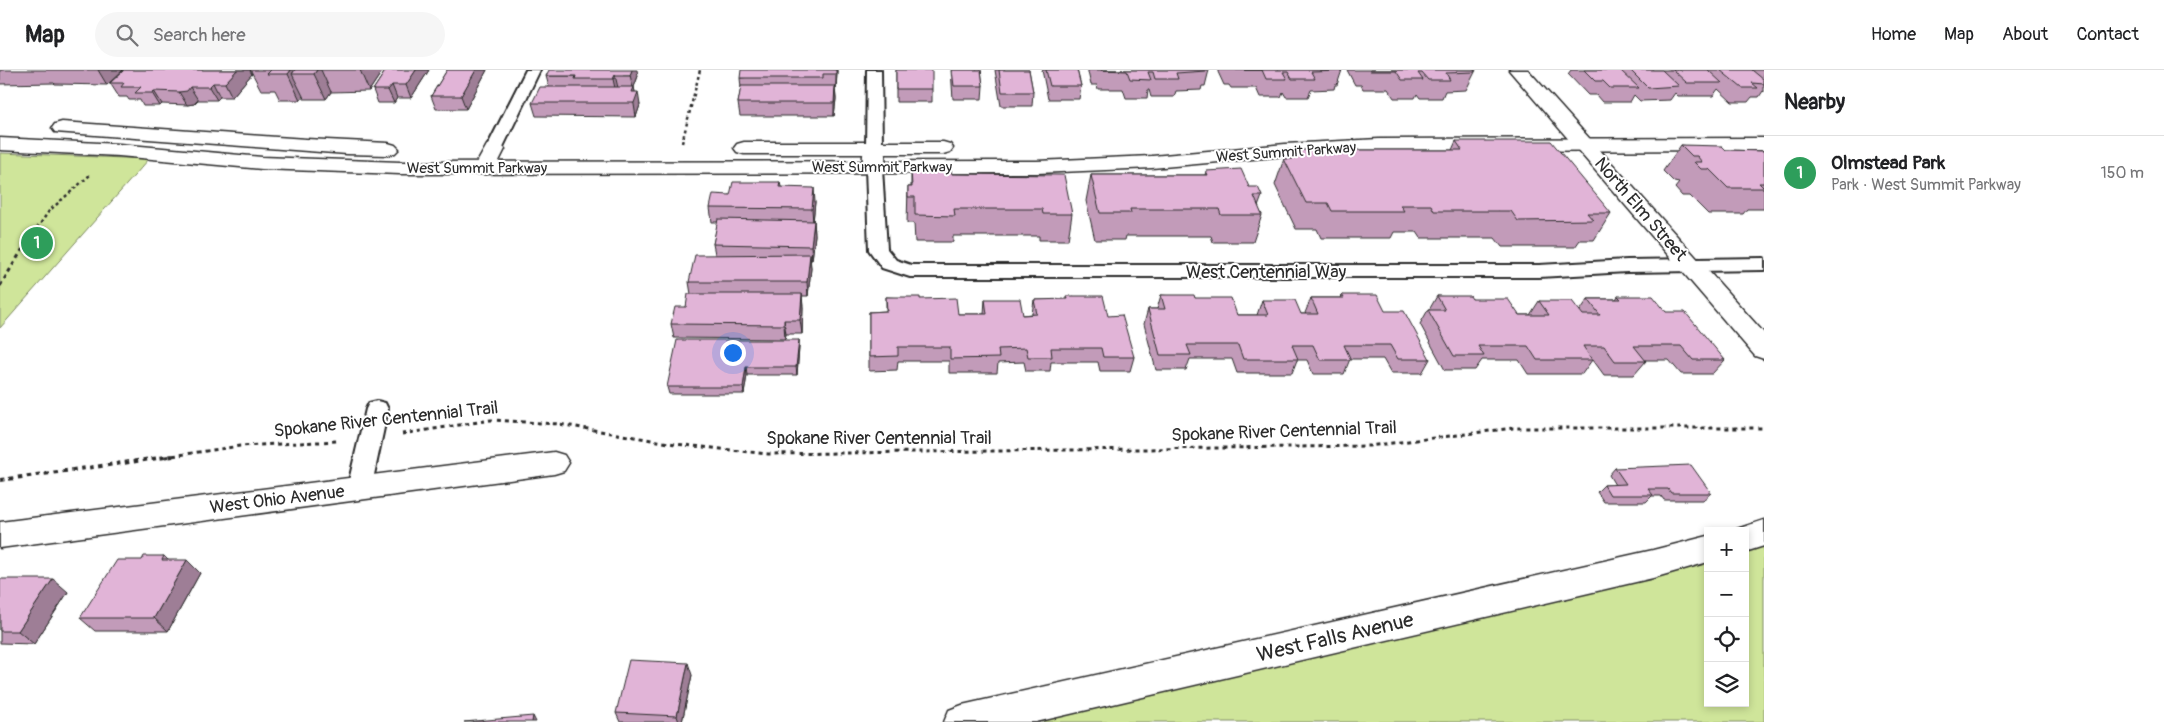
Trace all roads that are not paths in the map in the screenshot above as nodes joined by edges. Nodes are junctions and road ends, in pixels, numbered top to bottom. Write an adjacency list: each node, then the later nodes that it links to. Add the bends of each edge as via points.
1 (532, 70): 10 (lane)
2 (874, 70): 11 (lane, West Centennial Way)
3 (1518, 70): 6 (street, North Elm Street)
4 (0, 126): 10 (street, West Summit Parkway, via 100,129)
5 (1764, 127): 6 (street, West Summit Parkway)
6 (1569, 128): 9 (street, North Elm Street); 11 (street, West Summit Parkway, via 1345,128)
7 (0, 144): 10 (street, West Summit Parkway, via 302,165)
8 (1764, 144): 9 (street, West Summit Parkway)
9 (1585, 145): 11 (street, West Summit Parkway, via 1379,145 1091,165); 13 (street, North Elm Street)
10 (490, 158): 11 (street, West Summit Parkway); 11 (street, West Summit Parkway, via 680,148)
11 (874, 158): 13 (lane, West Centennial Way, via 878,250 889,264 910,271 1539,272)
12 (1764, 264): 13 (lane, West Centennial Way)
13 (1691, 266): 14 (street, North Elm Street)
14 (1764, 350)
15 (377, 408): 17 (lane)
16 (554, 463): 17 (street, West Ohio Avenue)
17 (359, 488): 19 (street, West Ohio Avenue)
18 (1764, 533): 20 (street)
19 (0, 536)
20 (1749, 537)
21 (1704, 550): 22 (street, West Falls Avenue)
22 (962, 722)

